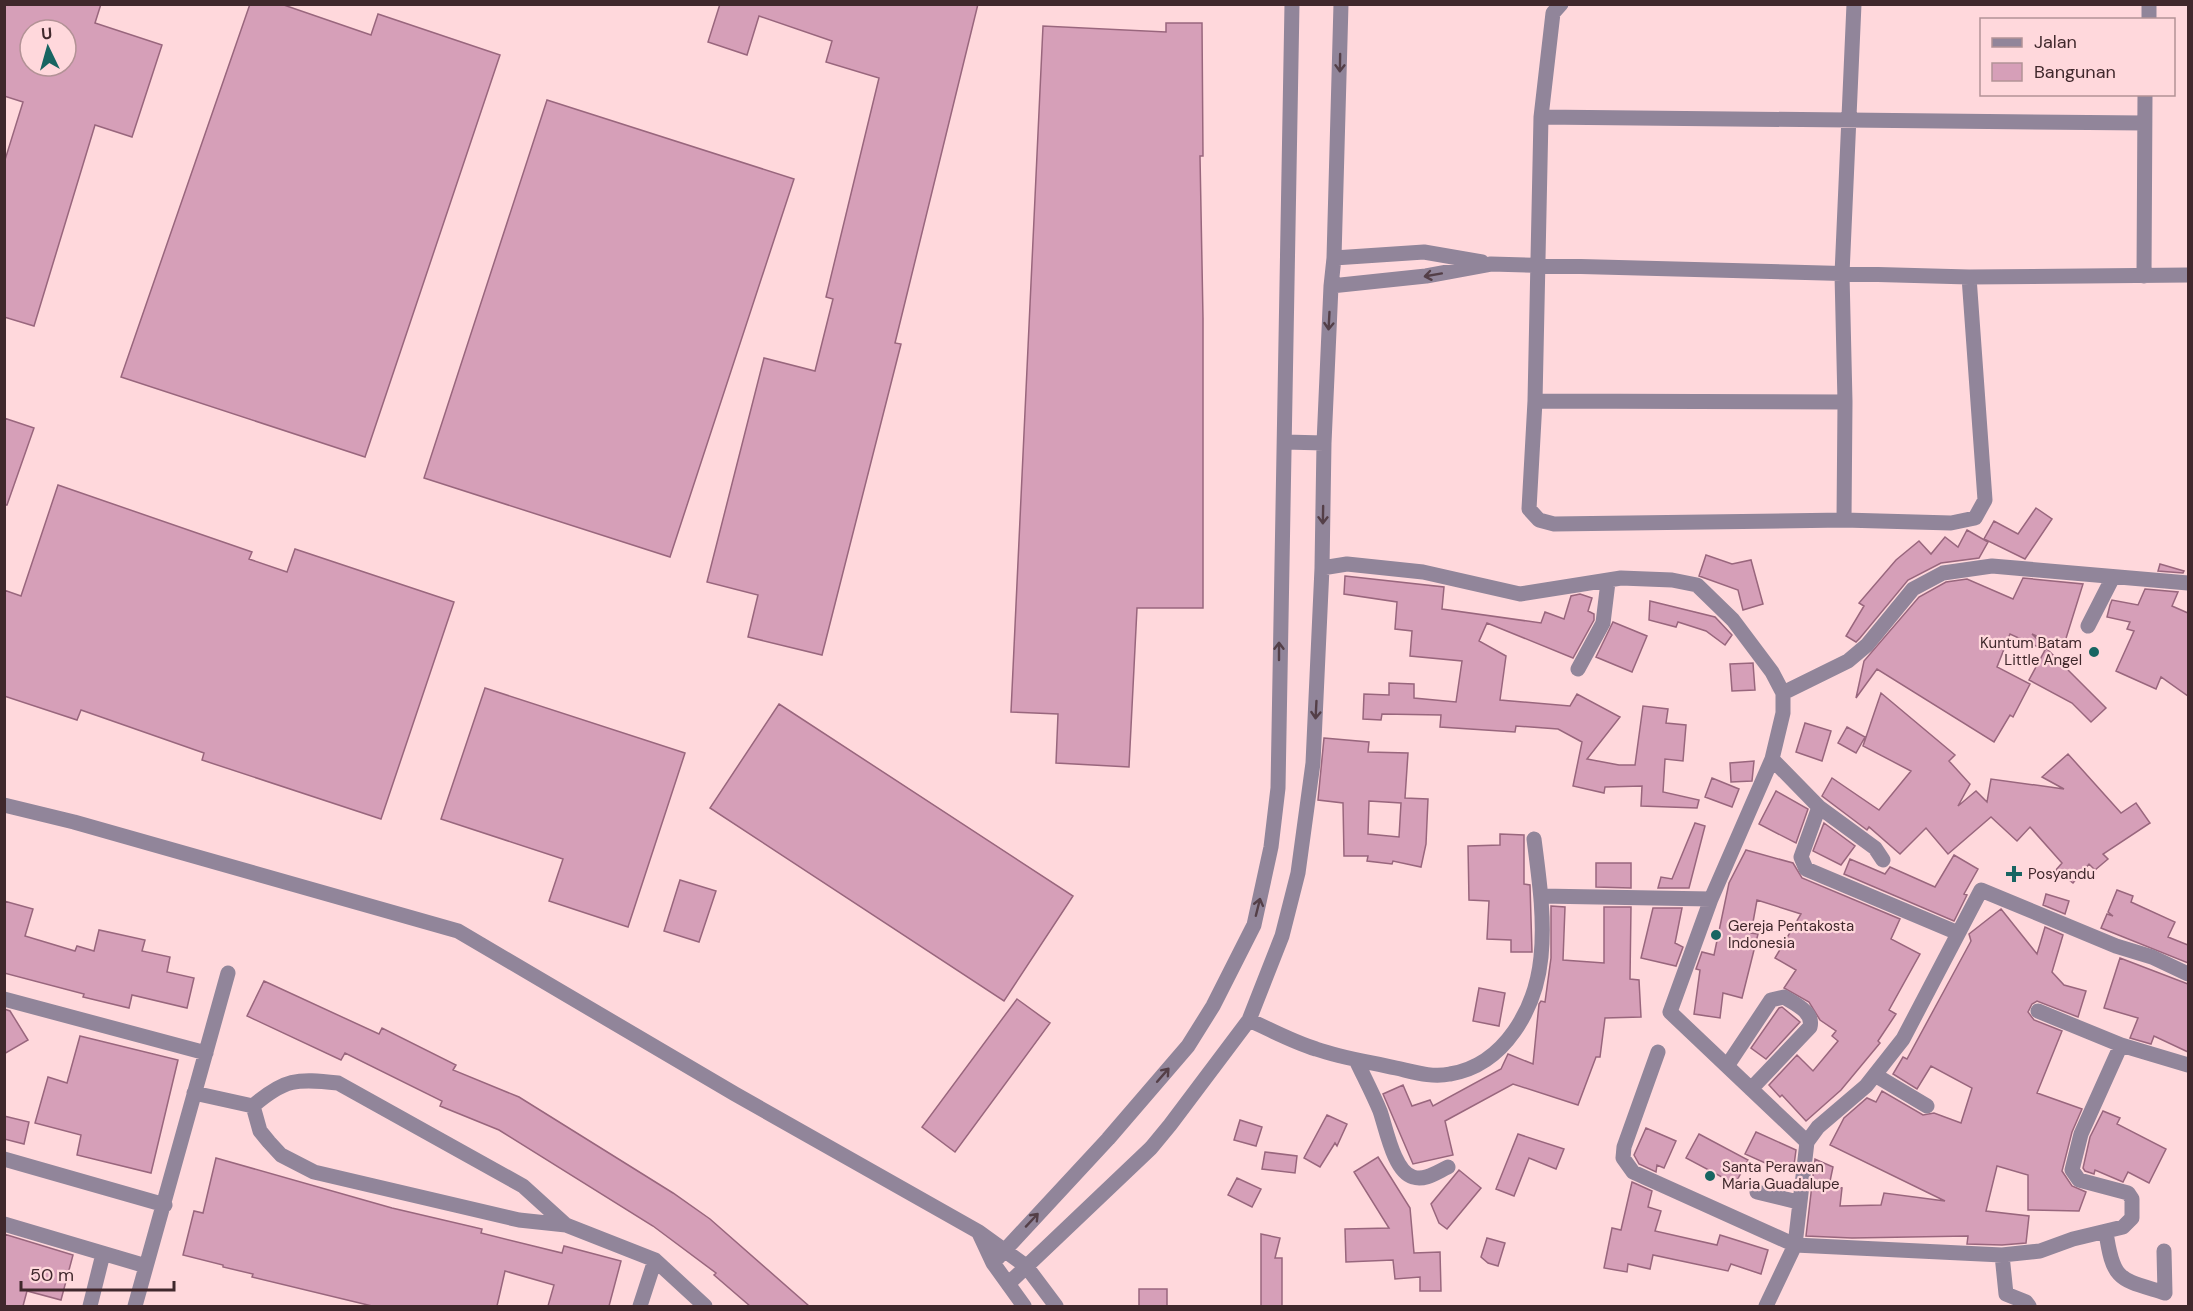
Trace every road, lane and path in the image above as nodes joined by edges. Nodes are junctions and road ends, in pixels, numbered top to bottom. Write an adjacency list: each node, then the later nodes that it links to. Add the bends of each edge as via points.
1 (1292, 4): 19 (street)
2 (1341, 4): 9 (street, one-way to 9)
3 (1561, 4): 6 (street, via 1553,13)
4 (1854, 4): 7 (street)
5 (2145, 96): 8 (street)
6 (1541, 117): 7 (street); 10 (street)
7 (1847, 122): 8 (street); 12 (street)
8 (2144, 123): 14 (street)
9 (1334, 258): 11 (street, via 1424,252); 16 (street)
10 (1537, 263): 11 (street); 12 (street); 17 (street)
11 (1491, 264): 16 (street, one-way to 16, via 1426,276)
12 (1842, 274): 15 (street); 18 (street)
13 (2188, 275): 14 (street)
14 (2144, 276): 15 (street)
15 (1969, 277): 21 (street, via 1985,500 1975,518 1951,523)
16 (1331, 285): 20 (street, one-way to 20)
17 (1535, 401): 18 (street); 21 (street, via 1529,509 1539,520 1554,525)
18 (1845, 402): 21 (street)
19 (1285, 442): 20 (street); 64 (street, one-way to 19, via 1188,1046 1254,924 1271,847 1278,788)
20 (1324, 443): 22 (street, one-way to 22)
21 (1844, 520)
22 (1322, 568): 24 (street, via 1347,564 1423,572 1520,594); 41 (street, one-way to 41, via 1313,763 1298,873 1282,936)
23 (2113, 577): 25 (street); 26 (street); 28 (street, via 1992,566 1943,573 1913,589 1867,645 1848,661)
24 (1608, 582): 27 (street, via 1603,623); 28 (street, via 1646,578 1697,585 1733,620 1773,672)
25 (2188, 583)
26 (2088, 626)
27 (1578, 669)
28 (1783, 693): 29 (street, via 1783,713)
29 (1772, 759): 31 (street); 35 (street)
30 (4, 805): 61 (street, via 458,931)
31 (1819, 807): 33 (street, via 1875,848); 36 (street, via 1801,857 1806,869)
32 (1534, 839): 34 (street)
33 (1883, 860)
34 (1541, 896): 35 (street); 45 (street, via 1541,957 1536,987 1524,1017 1491,1058 1450,1074 1429,1075)
35 (1711, 899): 47 (street, via 1670,1012)
36 (1958, 933): 38 (street, via 1981,890); 48 (street, via 1916,1018)
37 (228, 973): 44 (street)
38 (2188, 974)
39 (4, 999): 44 (street)
40 (2038, 1011): 42 (street)
41 (1249, 1020): 45 (street, via 1316,1049); 71 (street, via 1151,1148)
42 (2121, 1045): 46 (street); 62 (street, via 2081,1134 2072,1165 2079,1180 2128,1193 2132,1199 2134,1210 2129,1223)
43 (1658, 1052): 63 (street, via 1624,1147 1625,1163 1633,1172)
44 (206, 1053): 50 (street)
45 (1356, 1060): 55 (street, via 1404,1172 1423,1178)
46 (2188, 1065)
47 (1727, 1066): 49 (street); 49 (street, via 1772,1000 1784,997 1804,1011 1811,1019 1810,1027)
48 (1875, 1075): 52 (street); 53 (street)
49 (1751, 1089): 53 (street)
50 (194, 1093): 51 (street); 58 (street)
51 (253, 1106): 60 (street, via 260,1131 269,1143 281,1155 314,1172 519,1220); 60 (street, via 273,1088 289,1081 338,1083 523,1186)
52 (1927, 1106)
53 (1807, 1142): 57 (street)
54 (4, 1160): 58 (street)
55 (1448, 1167)
56 (1757, 1192): 57 (street)
57 (1798, 1202): 63 (street)
58 (165, 1205): 70 (street)
59 (4, 1224): 66 (street)
60 (566, 1225): 68 (street)
61 (979, 1232): 64 (street); 69 (street)
62 (2106, 1232): 67 (street, via 2040,1251); 73 (street, via 2116,1273)
63 (1795, 1245): 67 (street); 80 (street)
64 (1005, 1249): 69 (street); 71 (street)
65 (2164, 1251): 73 (street)
66 (103, 1254): 70 (street); 74 (street)
67 (2002, 1255): 81 (street, via 2006,1294)
68 (655, 1260): 76 (street); 77 (street)
69 (993, 1263): 72 (street)
70 (146, 1266): 75 (street)
71 (1026, 1266): 72 (street); 79 (street)
72 (1008, 1284): 78 (street)
73 (2164, 1300)
74 (90, 1306)
75 (135, 1306)
76 (640, 1306)
77 (705, 1306)
78 (1024, 1306)
79 (1056, 1306)
80 (1766, 1306)
81 (2029, 1306)

